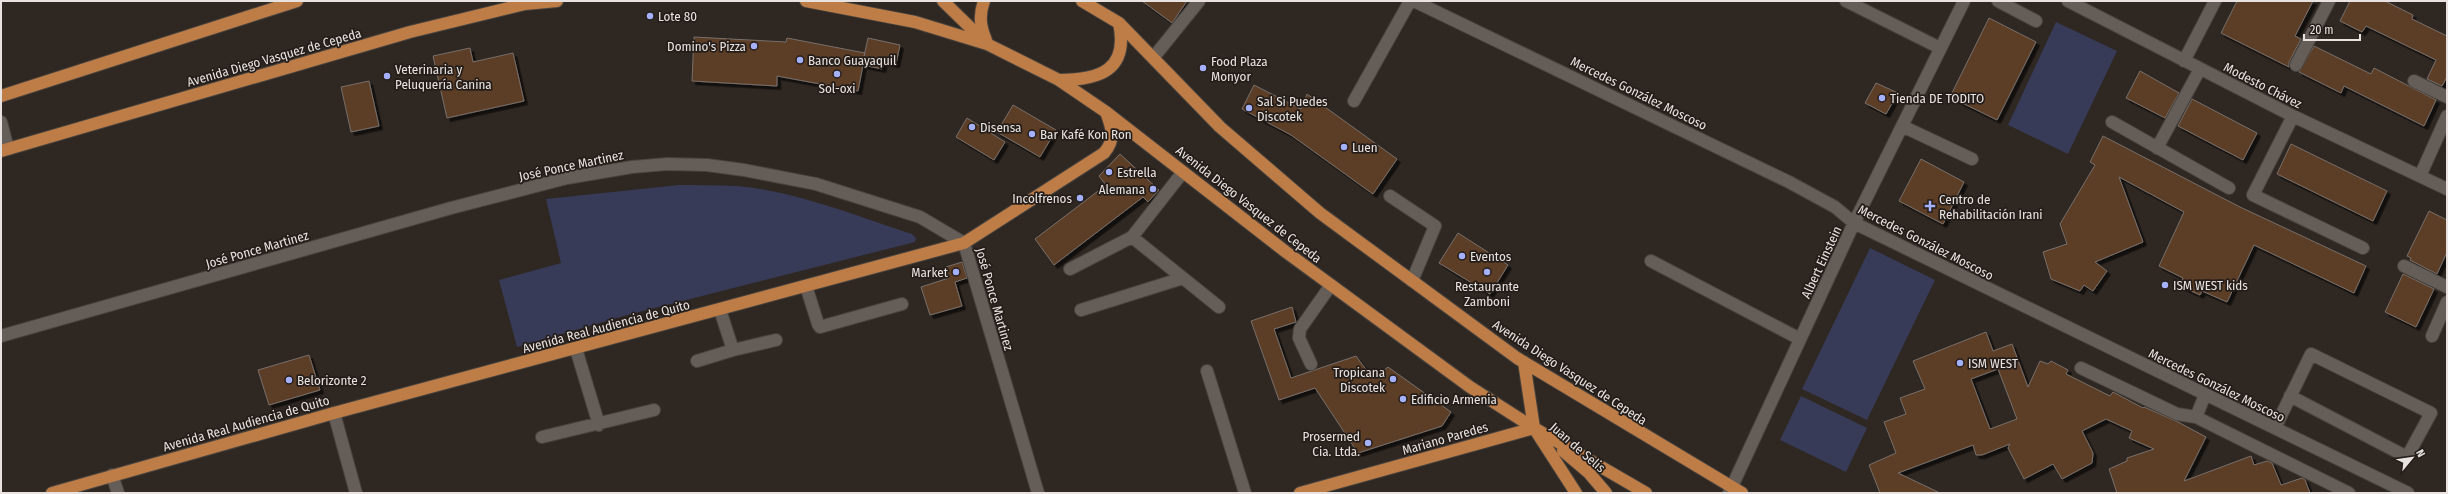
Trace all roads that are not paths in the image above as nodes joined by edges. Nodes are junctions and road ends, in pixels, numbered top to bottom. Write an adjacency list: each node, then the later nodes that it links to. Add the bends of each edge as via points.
1 (297, 1): 27 (main road)
2 (557, 1): 37 (main road, Avenida Diego Vasquez de Cepeda, via 525,4 410,32)
3 (806, 1): 19 (main road, Avenida Diego Vasquez de Cepeda, via 915,22)
4 (943, 1): 19 (main road)
5 (984, 1): 19 (main road, via 980,13 981,28)
6 (1082, 1): 18 (main road, Avenida Diego Vasquez de Cepeda)
7 (1199, 1): 21 (street)
8 (1410, 1): 29 (street)
9 (1414, 1): 44 (street, Mercedes González Moscoso, via 1788,182 1835,207)
10 (1846, 1): 20 (street)
11 (1964, 1): 20 (street, Albert Einstein)
12 (1998, 1): 17 (street)
13 (2068, 1): 16 (street, Modesto Chávez)
14 (2215, 1): 22 (street)
15 (2329, 1): 23 (street)
16 (2092, 6): 22 (street, Modesto Chávez)
17 (2036, 21)
18 (1119, 23): 21 (main road, Avenida Diego Vasquez de Cepeda); 25 (main road, via 1122,49 1110,69 1098,76 1081,80)
19 (987, 44): 25 (main road, Avenida Diego Vasquez de Cepeda)
20 (1940, 48): 35 (street, Albert Einstein)
21 (1153, 58): 52 (main road, Avenida Diego Vasquez de Cepeda, via 1220,127 1314,208)
22 (2184, 61): 24 (street, Modesto Chávez)
23 (2296, 65)
24 (2200, 69): 31 (street, Modesto Chávez); 36 (street)
25 (1060, 80): 30 (main road, Avenida Diego Vasquez de Cepeda)
26 (2414, 81): 28 (street)
27 (1, 96)
28 (2447, 97)
29 (1354, 101)
30 (1106, 112): 39 (main road, Avenida Diego Vasquez de Cepeda); 46 (main road, Avenida Real Audiencia de Quito, via 1113,138 1104,153)
31 (2293, 116): 40 (street, Modesto Chávez); 47 (street, via 2252,195)
32 (2447, 116): 40 (street)
33 (1, 122): 37 (street)
34 (2112, 122): 36 (street)
35 (1902, 126): 38 (street); 44 (street, Albert Einstein)
36 (2157, 148): 41 (street)
37 (4, 150)
38 (1972, 159)
39 (1183, 172): 45 (street); 53 (main road, Avenida Diego Vasquez de Cepeda)
40 (2420, 176): 42 (street, Modesto Chávez)
41 (2229, 188)
42 (2447, 190)
43 (1390, 196): 52 (street, via 1435,226)
44 (1854, 223): 63 (street, Albert Einstein); 72 (street, Mercedes González Moscoso)
45 (1132, 237): 50 (street); 51 (street)
46 (964, 243): 54 (main road, Avenida Real Audiencia de Quito); 61 (street, José Ponce Martinez, via 920,217 816,184 707,165 667,164 632,167 567,178 451,208); 86 (street, José Ponce Martinez)
47 (2363, 248)
48 (1651, 261): 63 (street)
49 (2404, 266): 55 (street)
50 (1070, 269)
51 (1183, 278): 58 (street); 60 (street)
52 (1412, 281): 68 (main road, Avenida Diego Vasquez de Cepeda)
53 (1331, 285): 69 (street, via 1300,329 1299,338); 78 (main road, Avenida Diego Vasquez de Cepeda, via 1470,387)
54 (806, 286): 57 (street, via 820,327); 59 (main road, Avenida Real Audiencia de Quito)
55 (2447, 287)
56 (2447, 302): 62 (street)
57 (902, 304)
58 (1219, 307)
59 (720, 310): 65 (main road, Avenida Real Audiencia de Quito); 66 (street)
60 (1081, 310)
61 (1, 336)
62 (2432, 336)
63 (1800, 339): 82 (street, Albert Einstein)
64 (776, 340): 66 (street)
65 (576, 349): 75 (main road, Avenida Real Audiencia de Quito); 77 (street)
66 (733, 350): 67 (street)
67 (697, 361)
68 (1524, 362): 78 (main road); 82 (main road, Avenida Diego Vasquez de Cepeda)
69 (1311, 364)
70 (2081, 368): 76 (street, via 2177,414)
71 (1207, 371): 87 (street)
72 (2205, 395): 76 (street); 79 (street, Mercedes González Moscoso)
73 (2290, 396): 73 (street, via 2407,457 2430,413 2311,354); 79 (street)
74 (654, 410): 77 (street)
75 (334, 413): 81 (main road, Avenida Real Audiencia de Quito); 85 (street)
76 (2196, 417): 92 (street)
77 (599, 425): 80 (street)
78 (1534, 428): 88 (main road, Mariano Paredes); 89 (main road, Juan de Selis); 90 (main road, Juan de Selis, via 1589,473); 91 (main road, Avenida Diego Vasquez de Cepeda)
79 (2275, 428): 93 (street, Mercedes González Moscoso)
80 (542, 437)
81 (112, 475): 83 (main road, Avenida Real Audiencia de Quito); 84 (street)
82 (1734, 491)
83 (52, 493)
84 (118, 493)
85 (356, 493)
86 (1038, 493)
87 (1245, 493)
88 (1300, 493)
89 (1576, 493)
90 (1606, 493)
91 (1646, 493)
92 (2349, 493)
93 (2408, 493)

